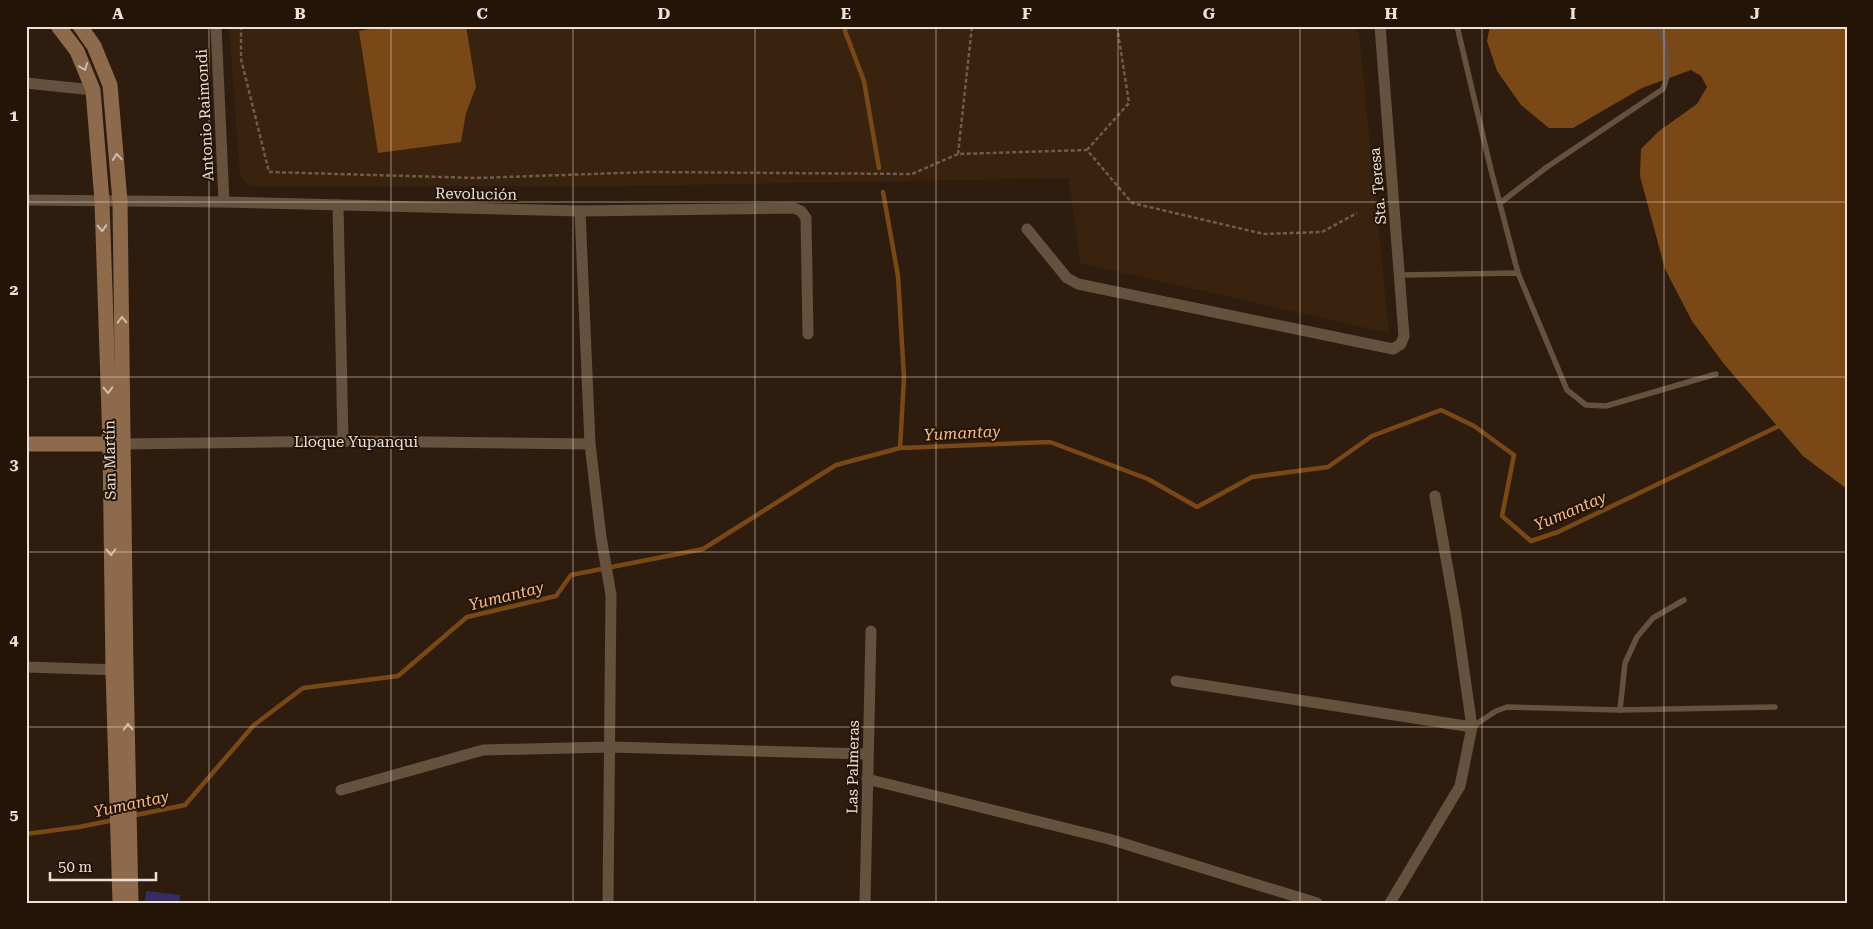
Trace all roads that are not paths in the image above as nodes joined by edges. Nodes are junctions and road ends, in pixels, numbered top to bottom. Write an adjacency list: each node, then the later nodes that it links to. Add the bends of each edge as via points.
1 (58, 26): 8 (main road, San Martín, one-way to 8, via 78,51)
2 (80, 26): 11 (main road, San Martín, one-way to 2, via 110,85 94,46)
3 (216, 26): 12 (street, Antonio Raimondi)
4 (1380, 26): 18 (street, Sta. Teresa)
5 (1458, 26): 13 (lane)
6 (1661, 26): 13 (lane, via 1669,63 1664,89 1547,167)
7 (26, 83): 8 (street)
8 (93, 90): 10 (main road, San Martín)
9 (26, 200): 10 (street, Revolución)
10 (102, 201): 11 (street, Revolución); 23 (main road, San Martín, one-way to 23)
11 (120, 201): 12 (street, Revolución); 23 (main road, San Martín, one-way to 11)
12 (224, 202): 14 (street, Revolución)
13 (1500, 203): 17 (lane)
14 (338, 205): 15 (street, Revolución); 21 (street)
15 (580, 211): 19 (street, Revolución, via 794,208 806,218); 24 (street)
16 (1027, 229): 18 (street, Sta. Teresa, via 1067,278 1078,284 1393,349 1401,344 1404,336)
17 (1518, 273): 18 (lane); 20 (lane, via 1567,390 1586,405 1606,406)
18 (1400, 274)
19 (808, 334)
20 (1716, 374)
21 (343, 441): 23 (street, Lloque Yupanqui); 24 (street, Lloque Yupanqui)
22 (26, 444): 23 (main road, Lloque Yupanqui)
23 (116, 444): 29 (main road, San Martín)
24 (590, 444): 34 (street, via 611,595)
25 (1435, 496): 33 (street)
26 (1684, 600): 32 (lane, via 1653,618 1637,637 1625,663)
27 (871, 631): 35 (street, Las Palmeras)
28 (26, 667): 29 (street)
29 (120, 670): 38 (main road, San Martín)
30 (1176, 681): 33 (street)
31 (1775, 707): 32 (lane)
32 (1620, 710): 33 (lane, via 1507,707)
33 (1472, 727): 44 (street, via 1460,786)
34 (610, 747): 35 (street); 37 (street, via 483,750); 41 (street)
35 (867, 754): 36 (street, Las Palmeras)
36 (867, 779): 42 (street, Las Palmeras); 43 (street, via 1109,839)
37 (341, 790)
38 (125, 841): 39 (main road, San Martín); 40 (main road, San Martín)
39 (120, 903)
40 (132, 903)
41 (608, 903)
42 (865, 903)
43 (1317, 903)
44 (1390, 903)

